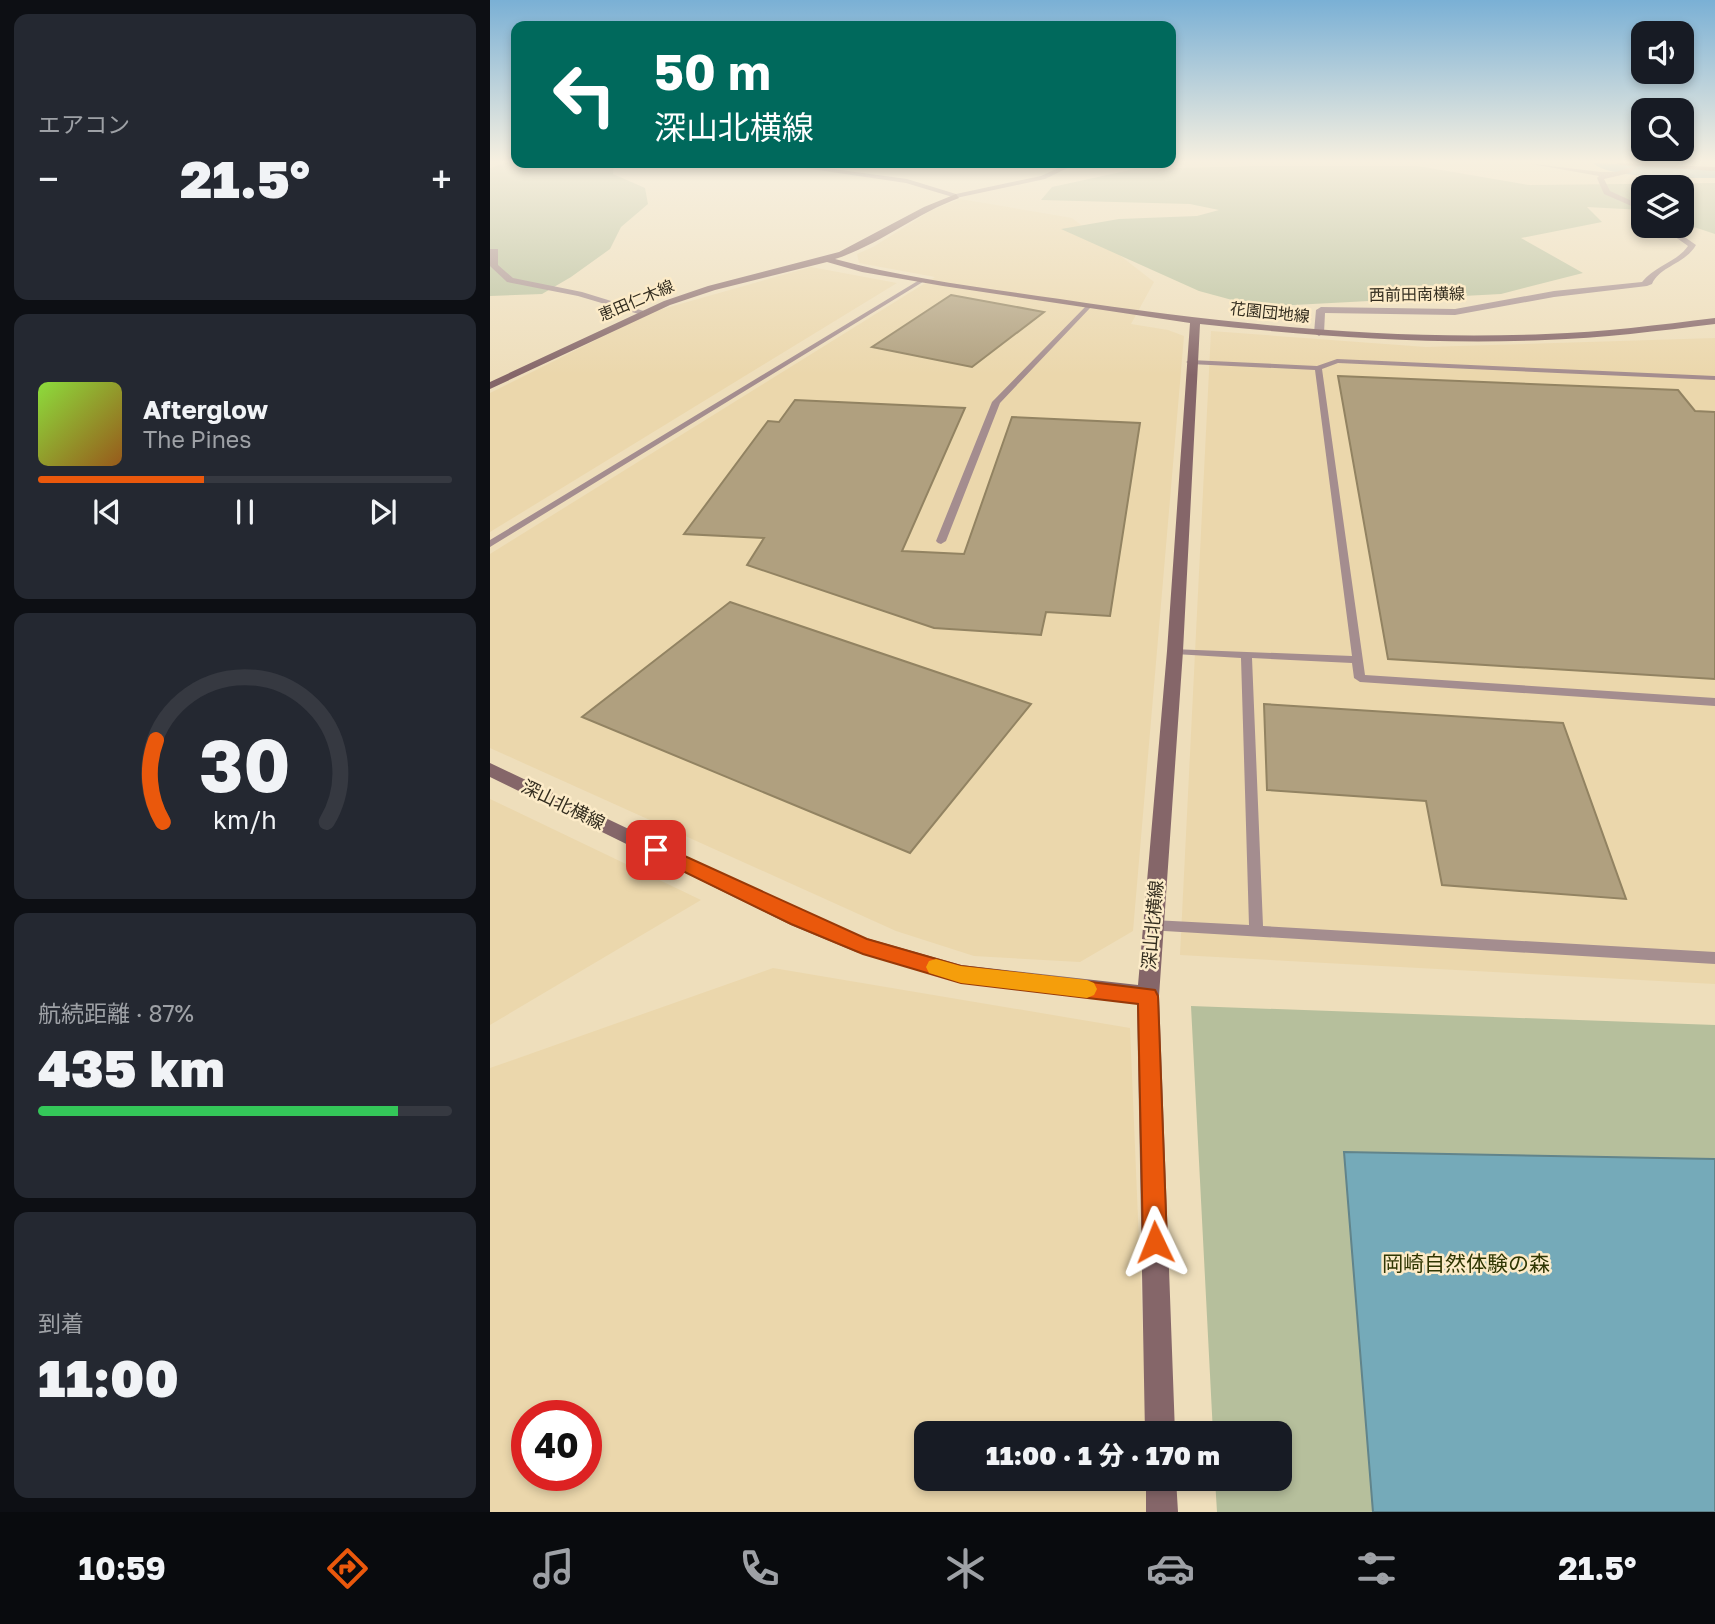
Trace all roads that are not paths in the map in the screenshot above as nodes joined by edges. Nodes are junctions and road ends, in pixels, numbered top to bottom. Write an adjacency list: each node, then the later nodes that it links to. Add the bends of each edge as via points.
1 (882, 234): 4 (street, 恵田仁木線)
2 (1682, 238): 10 (street, 西前田南横線, via 1692,245 1681,261 1657,270 1644,284 1455,312 1321,310)
3 (490, 251): 7 (street, via 495,251 494,266 510,280)
4 (826, 259): 5 (street, 花園団地線); 7 (street, 恵田仁木線, via 695,293)
5 (923, 280): 6 (street, 花園団地線); 16 (lane)
6 (1088, 307): 8 (street, 花園団地線); 15 (lane, via 996,402)
7 (642, 312): 14 (street, 恵田仁木線)
8 (1195, 320): 10 (street, 花園団地線); 11 (street, 深山北横線)
9 (1715, 321): 10 (street, 花園団地線, via 1523,338)
10 (1319, 333)
11 (1190, 362): 12 (lane); 17 (street, 深山北横線)
12 (1318, 368): 13 (lane, via 1337,361); 19 (lane)
13 (1714, 378)
14 (490, 386)
15 (941, 541)
16 (490, 544)
17 (1175, 651): 18 (lane); 22 (street, 深山北横線)
18 (1246, 654): 19 (lane); 23 (lane)
19 (1359, 660): 20 (lane, via 1360,678)
20 (1715, 702)
21 (490, 769): 25 (street, 深山北横線, via 863,946 961,974)
22 (1153, 926): 23 (lane); 25 (street, 深山北横線)
23 (1256, 932): 24 (lane)
24 (1715, 958)
25 (1148, 996): 26 (street)
26 (1160, 1421)
27 (1162, 1491): 28 (street)
28 (1163, 1512)

